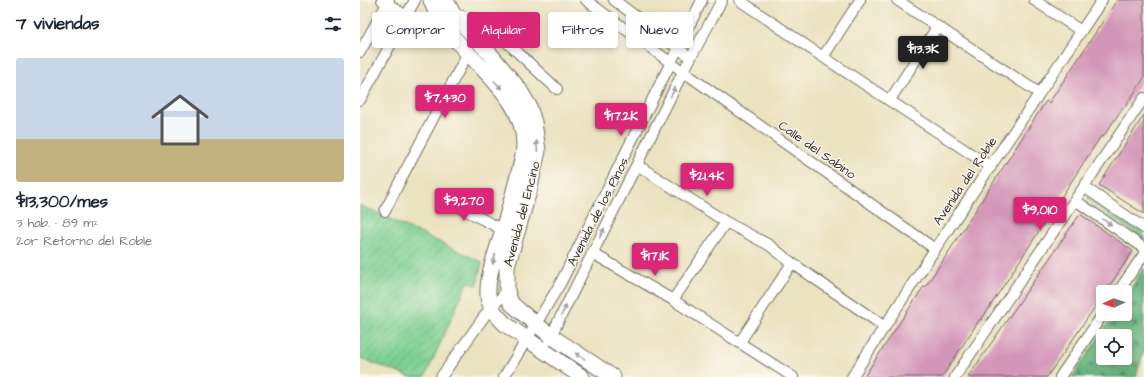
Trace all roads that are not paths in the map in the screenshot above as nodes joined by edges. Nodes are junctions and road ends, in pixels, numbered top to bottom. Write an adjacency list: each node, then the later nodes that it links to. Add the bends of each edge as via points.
1 (415, 0): 15 (street)
2 (431, 0): 26 (street, Avenida del Encino, via 435,12 446,28)
3 (446, 0): 16 (street, Avenida del Encino)
4 (586, 0): 29 (street, Calle del Sabino)
5 (614, 0): 17 (street)
6 (702, 0): 19 (street, Avenida de los Pinos)
7 (722, 0): 28 (street, Avenida de los Pinos)
8 (740, 0): 27 (street)
9 (860, 0): 27 (street)
10 (1034, 0): 22 (street)
11 (1102, 0): 22 (street, Avenida del Roble)
12 (386, 1): 14 (street); 25 (street)
13 (900, 2): 21 (street)
14 (401, 12)
15 (408, 12)
16 (452, 12)
17 (630, 12)
18 (459, 15): 31 (street, via 475,19 499,35)
19 (693, 18)
20 (459, 21): 53 (street, Avenida del Encino, one-way to 20, via 507,267 538,151 534,122 529,106 519,89)
21 (937, 27): 32 (street); 35 (street)
22 (1081, 31): 32 (street, Avenida del Roble)
23 (388, 48): 34 (street)
24 (678, 48): 28 (street); 29 (street, Avenida de los Pinos)
25 (360, 52)
26 (468, 53): 43 (street); 46 (street, Avenida del Encino, one-way to 46, via 504,92 517,114 525,145)
27 (823, 57): 35 (street)
28 (691, 58): 30 (street, Avenida de los Pinos)
29 (671, 63): 30 (street, Calle del Sabino); 40 (street, Avenida de los Pinos)
30 (684, 72): 36 (street, Avenida de los Pinos, one-way to 30); 48 (street, Calle del Sabino)
31 (557, 89)
32 (1039, 93): 37 (street, Avenida del Roble)
33 (1144, 98): 38 (street)
34 (360, 100)
35 (890, 100): 37 (street)
36 (637, 165): 42 (street, Avenida de los Pinos); 44 (street)
37 (991, 167): 48 (street, Avenida del Roble)
38 (1084, 187): 41 (street); 45 (street)
39 (444, 199): 46 (street)
40 (602, 199): 42 (street); 57 (street, Avenida de los Pinos, via 560,284)
41 (1075, 200): 47 (street, one-way to 47); 69 (street)
42 (614, 210): 49 (street, Avenida de los Pinos, one-way to 42)
43 (385, 211)
44 (726, 222): 51 (street, via 769,245); 54 (street)
45 (1144, 228)
46 (503, 230): 55 (street, Avenida del Encino, one-way to 55, via 488,285)
47 (1144, 248)
48 (935, 249): 58 (street, Avenida del Roble)
49 (592, 253): 54 (street); 59 (street, Avenida de los Pinos, one-way to 49)
50 (1144, 254): 52 (street)
51 (792, 263): 58 (street); 61 (street)
52 (1123, 285)
53 (506, 292): 55 (street); 57 (street, via 511,303)
54 (673, 300): 61 (street)
55 (491, 307): 60 (street, via 505,324); 63 (street)
56 (1098, 321): 70 (street)
57 (535, 324): 59 (street); 60 (street, Avenida de los Pinos)
58 (885, 327): 68 (street, Avenida del Roble)
59 (551, 336): 62 (street, Avenida de los Pinos); 66 (street, one-way to 59)
60 (526, 339): 62 (street); 64 (street, Avenida de los Pinos)
61 (740, 342): 67 (street)
62 (543, 351): 65 (street)
63 (442, 377)
64 (504, 377)
65 (582, 377)
66 (613, 377)
67 (793, 377)
68 (852, 377)
69 (955, 377)
70 (1060, 377)

